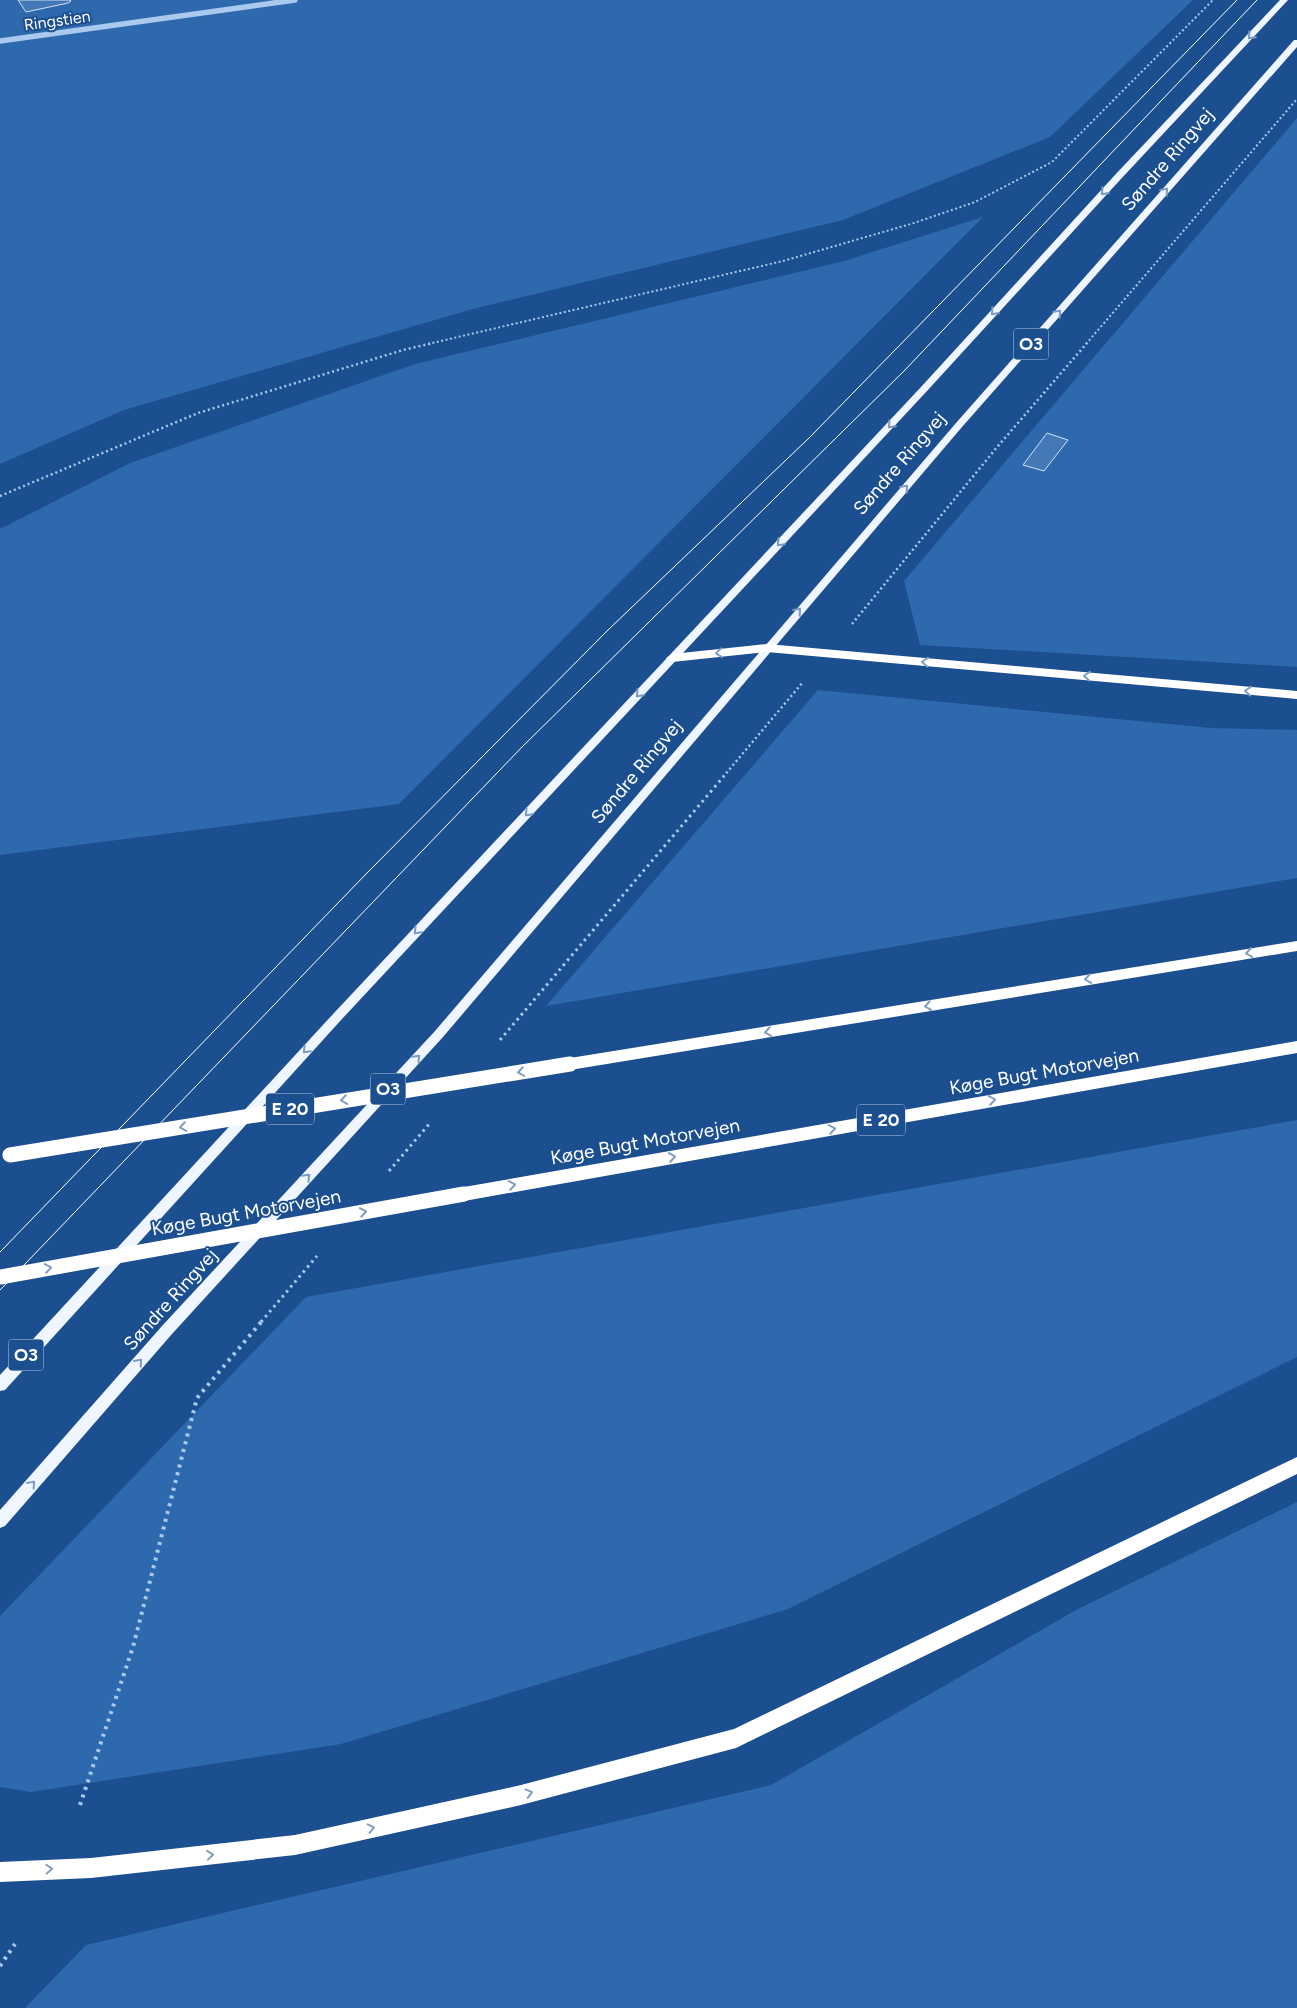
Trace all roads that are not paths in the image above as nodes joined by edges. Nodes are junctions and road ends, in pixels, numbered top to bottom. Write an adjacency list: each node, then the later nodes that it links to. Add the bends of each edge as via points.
1 (295, 0): 3 (street, Ringstien)
2 (1284, 0): 6 (main road, Søndre Ringvej / O3, one-way to 6)
3 (0, 41)
4 (1297, 42): 5 (main road, Søndre Ringvej / O3, one-way to 4)
5 (766, 648): 6 (highway, one-way to 6); 7 (highway, one-way to 5); 14 (main road, Søndre Ringvej / O3, one-way to 5, via 167,1330 439,1034)
6 (672, 658): 12 (main road, Søndre Ringvej / O3, one-way to 12)
7 (1297, 695)
8 (1297, 946): 10 (highway, E 20, one-way to 10, bridge)
9 (1297, 1047): 11 (highway, Køge Bugt Motorvejen / E 20, one-way to 9, bridge)
10 (5, 1156)
11 (0, 1277)
12 (0, 1385)
13 (1297, 1465): 15 (highway, one-way to 13, via 91,1868 295,1845 521,1795 736,1738)
14 (0, 1521)
15 (0, 1872)

